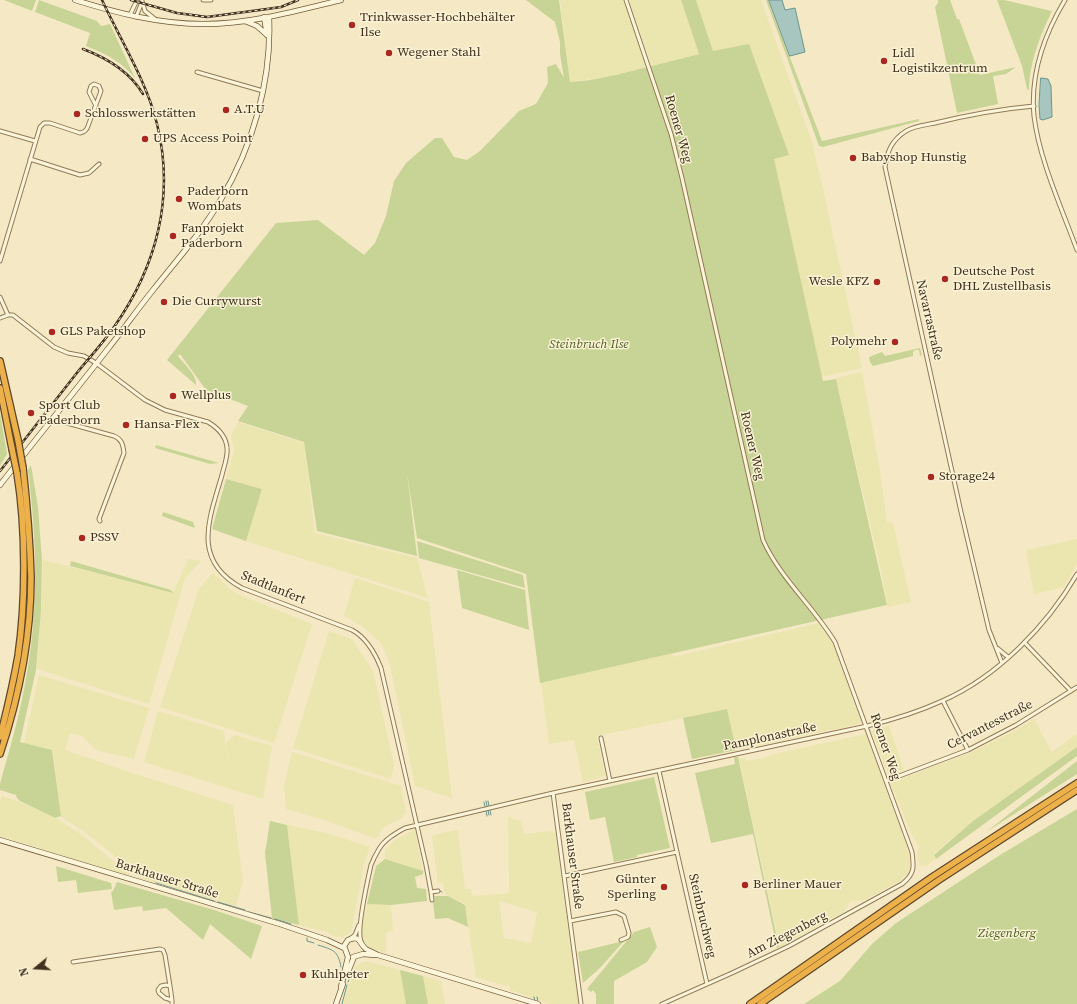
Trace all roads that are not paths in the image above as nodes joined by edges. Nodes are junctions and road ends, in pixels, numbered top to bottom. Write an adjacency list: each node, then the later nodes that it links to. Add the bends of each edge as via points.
1 (75, 0): 9 (main road)
2 (137, 0): 9 (street)
3 (142, 0): 10 (street); 12 (street, via 145,11)
4 (203, 0): 5 (street)
5 (211, 0)
6 (341, 0): 11 (main road)
7 (626, 0): 43 (street, Roener Weg, via 671,134 763,540 777,566 835,642)
8 (1066, 0): 19 (street, via 1053,20 1040,53)
9 (130, 15): 10 (main road)
10 (136, 17): 12 (main road)
11 (267, 17): 13 (main road); 14 (main road); 15 (main road)
12 (156, 20): 13 (main road, via 203,24)
13 (244, 21): 14 (main road, via 257,26)
14 (266, 34): 15 (main road)
15 (269, 43): 17 (main road)
16 (197, 72): 17 (street)
17 (263, 91): 30 (main road, via 251,136 238,168 220,201)
18 (96, 106): 18 (street, via 101,91 94,84 89,92); 21 (street, via 84,132 44,123)
19 (1034, 106): 24 (street, via 1045,161); 37 (street, Navarrastraße, via 994,110 912,128 898,137 891,146 885,167 960,505 989,630)
20 (0, 130): 21 (street)
21 (35, 141): 22 (street)
22 (30, 159): 23 (street, via 80,175); 25 (street)
23 (99, 164)
24 (1077, 250)
25 (0, 261)
26 (0, 297): 27 (street)
27 (8, 314): 28 (street); 30 (street, Stadtlanfert, via 14,315 54,347 84,356)
28 (0, 318)
29 (0, 362): 47 (highway, bridge, via 23,468 31,578 30,610 20,682)
30 (96, 363): 32 (main road); 54 (street, Stadtlanfert, via 145,400 163,409 208,422 224,437 227,456 208,522 207,534 210,554 226,578 242,588 352,630 370,646 381,668)
31 (0, 388): 44 (highway, bridge, via 17,473 23,546 23,600 18,656)
32 (53, 418): 33 (main road); 34 (street, via 118,437 123,444 124,453 98,519)
33 (0, 485)
34 (100, 521)
35 (1077, 574): 36 (street, Pamplonastraße, via 1053,610)
36 (1025, 643): 38 (street, Pamplonastraße); 41 (street)
37 (996, 647): 38 (street, Navarrastraße); 39 (street, Navarrastraße)
38 (1008, 657): 39 (street, Pamplonastraße)
39 (1002, 662): 42 (street, Pamplonastraße, via 977,681)
40 (1077, 686): 41 (street, Cervantesstraße)
41 (1071, 691): 46 (street, Cervantesstraße, via 1016,725)
42 (943, 701): 43 (street, Pamplonastraße); 46 (street)
43 (867, 726): 48 (street, Pamplonastraße); 50 (street, Roener Weg)
44 (0, 737)
45 (601, 738): 49 (street)
46 (968, 750): 50 (street, Cervantesstraße)
47 (0, 754)
48 (659, 771): 49 (street, Pamplonastraße); 56 (street, Steinbruchweg)
49 (610, 781): 53 (street, Pamplonastraße)
50 (886, 781): 57 (street, Roener Weg, via 912,852)
51 (1077, 782): 82 (highway, via 932,876)
52 (1077, 790): 83 (highway, via 939,880)
53 (553, 793): 54 (street, Pamplonastraße); 58 (street, Barkhauser Straße)
54 (417, 825): 60 (street); 63 (street, Pamplonastraße, via 392,836 380,848 372,864)
55 (0, 840): 64 (main road, Barkhauser Straße)
56 (677, 852): 58 (street); 74 (street, Steinbruchweg)
57 (913, 871): 74 (street, Am Ziegenberg, via 902,884 816,932)
58 (565, 876): 62 (street, Barkhauser Straße)
59 (438, 891): 60 (street)
60 (431, 892): 61 (street)
61 (432, 900)
62 (570, 921): 66 (street, Barkhauser Straße, via 616,912 624,916 629,933 628,937); 80 (street, Barkhauser Straße)
63 (360, 923): 65 (street, via 355,935); 67 (street, via 359,936)
64 (327, 940): 65 (main road, Barkhauser Straße); 68 (main road, Barkhauser Straße)
65 (348, 940): 67 (main road, via 355,938); 68 (main road)
66 (621, 940)
67 (362, 943): 70 (main road, via 363,950); 71 (main road, via 365,948)
68 (344, 948): 69 (main road)
69 (346, 953): 72 (main road); 76 (main road, via 348,960)
70 (360, 955): 71 (main road); 72 (main road)
71 (378, 955): 79 (main road)
72 (354, 957): 76 (main road)
73 (73, 962): 75 (street, via 160,949 166,955)
74 (707, 984): 81 (street, Am Ziegenberg)
75 (170, 986): 77 (street); 77 (street, via 162,986 158,992)
76 (341, 987): 78 (main road)
77 (172, 1002)
78 (336, 1004)
79 (538, 1004)
80 (581, 1004)
81 (662, 1004)
82 (750, 1004)
83 (760, 1004)

